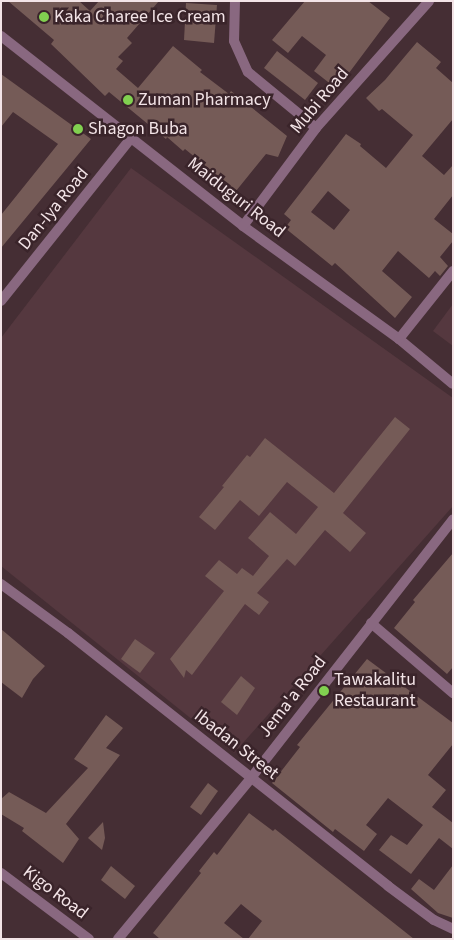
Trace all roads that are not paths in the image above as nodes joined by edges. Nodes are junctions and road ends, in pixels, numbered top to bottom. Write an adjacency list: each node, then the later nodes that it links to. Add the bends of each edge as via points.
1 (235, 1): 4 (street, via 234,41 248,72)
2 (429, 1): 4 (street, Mubi Road)
3 (1, 36): 5 (street, Maiduguri Road)
4 (316, 128): 6 (street, Mubi Road)
5 (132, 137): 6 (street, Maiduguri Road); 8 (street, Dan-Iya Road)
6 (243, 226): 9 (street, Maiduguri Road)
7 (453, 271): 9 (street)
8 (1, 301)
9 (399, 339): 10 (street, Maiduguri Road)
10 (453, 384)
11 (453, 520): 13 (street, Jema'a Road)
12 (1, 584): 15 (street, Ibadan Street)
13 (371, 623): 14 (street); 15 (street, Jema'a Road)
14 (453, 693)
15 (251, 778): 17 (street, Ibadan Street, via 388,886 434,920); 19 (street, Jema'a Road)
16 (1, 873): 18 (street, Kigo Road)
17 (453, 928)
18 (89, 939)
19 (118, 939)

